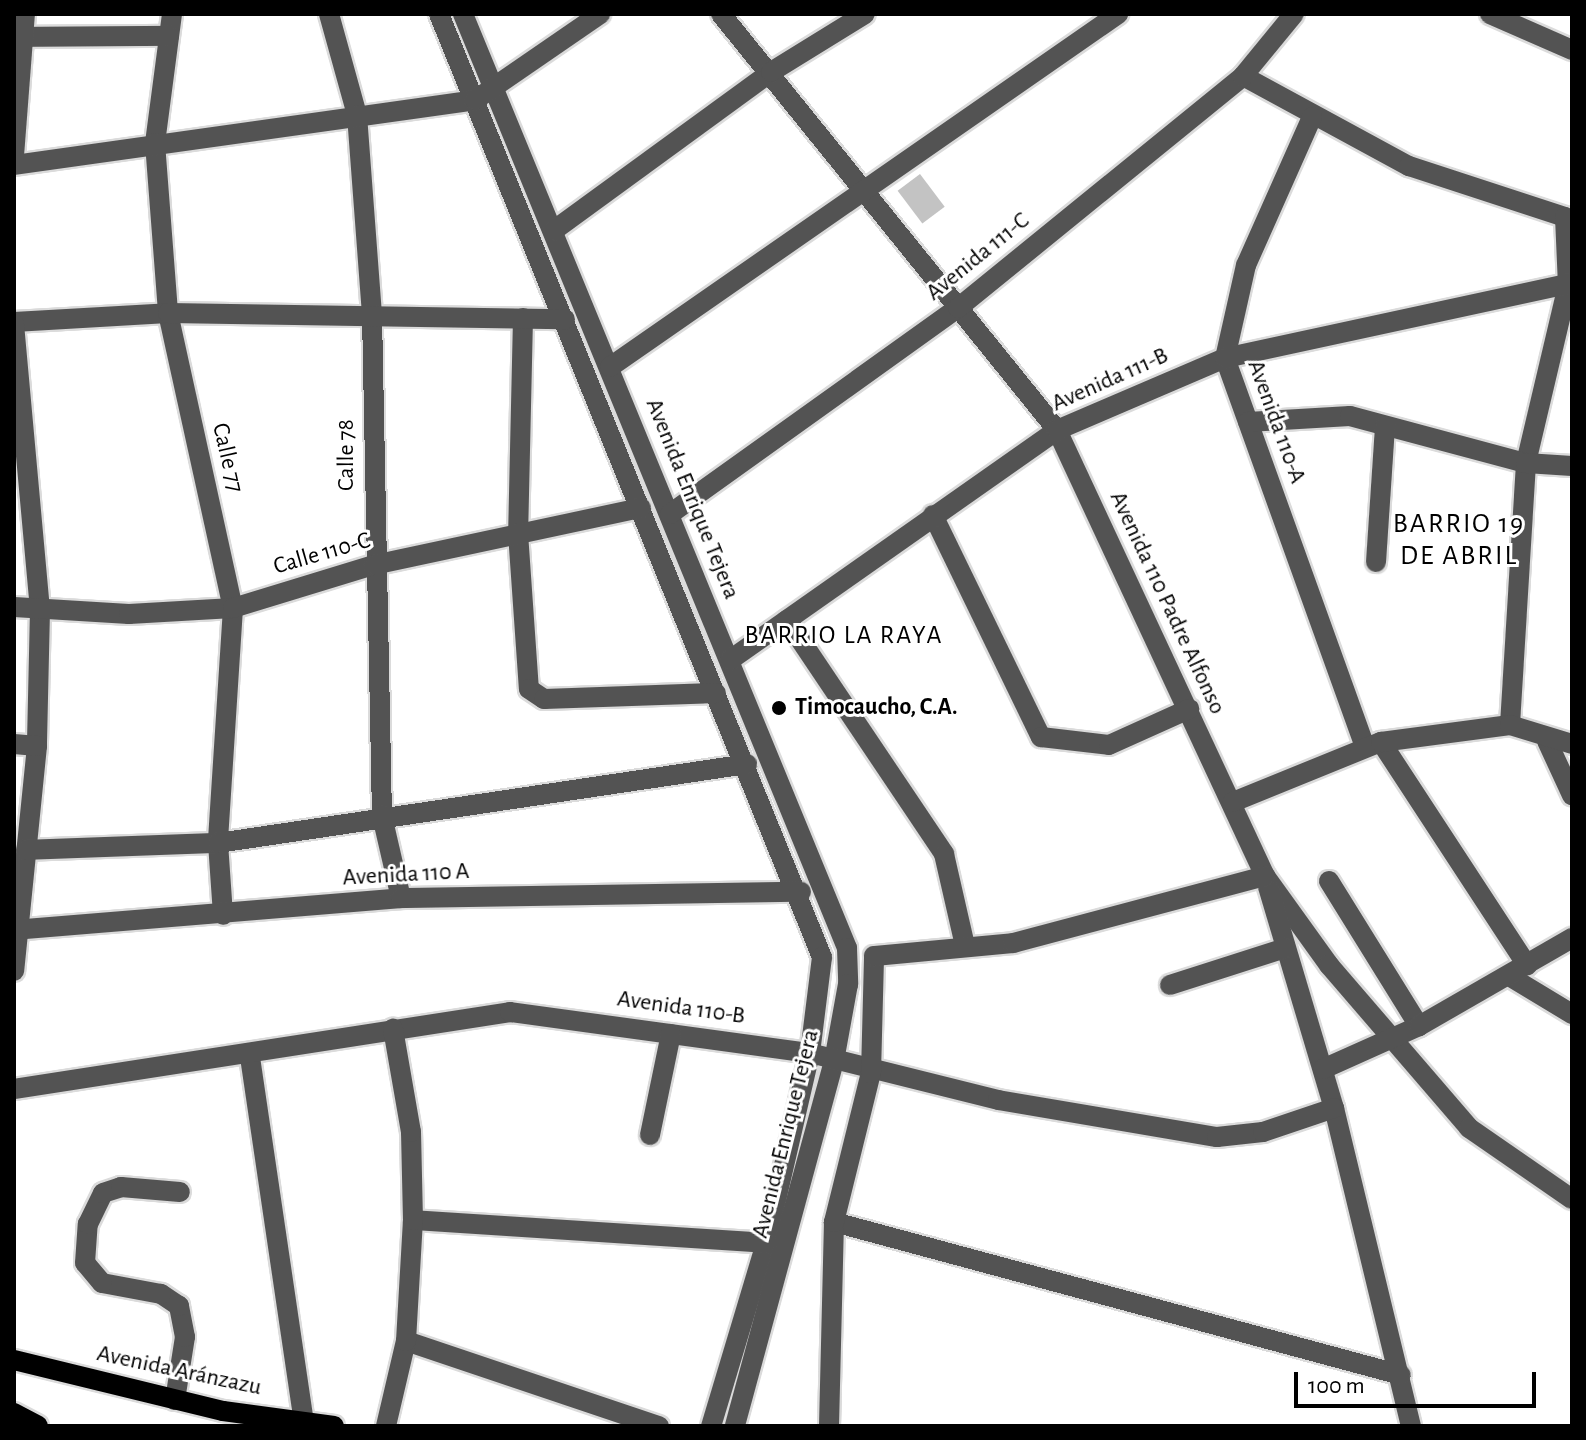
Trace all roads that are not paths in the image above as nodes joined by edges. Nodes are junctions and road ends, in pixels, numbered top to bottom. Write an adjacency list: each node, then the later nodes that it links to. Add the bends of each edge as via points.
1 (25, 14): 13 (street)
2 (172, 14): 14 (street, Calle 77)
3 (329, 14): 20 (street, Calle 78)
4 (439, 14): 19 (street, Avenida Enrique Tejera)
5 (463, 14): 18 (street, Avenida Enrique Tejera)
6 (600, 14): 12 (street)
7 (721, 14): 16 (street, Avenida 110 Padre Alfonso)
8 (865, 14): 16 (street)
9 (1118, 14): 25 (street)
10 (1294, 14): 17 (street, Avenida 111-C)
11 (1490, 14): 15 (street)
12 (576, 20): 18 (street)
13 (18, 36): 14 (street); 23 (street)
14 (169, 36): 22 (street, Calle 77)
15 (1572, 50)
16 (771, 72): 25 (street, Avenida 110 Padre Alfonso); 26 (street)
17 (1243, 76): 21 (street); 28 (street, Avenida 111-C)
18 (493, 86): 19 (street); 26 (street, Avenida Enrique Tejera)
19 (475, 100): 20 (street); 32 (street, Avenida Enrique Tejera)
20 (357, 115): 22 (street); 30 (street, Calle 78)
21 (1312, 117): 27 (street, via 1444,181 1565,217); 34 (street, Avenida 110-A, via 1246,265)
22 (155, 143): 24 (street); 29 (street, Calle 77)
23 (14, 156)
24 (14, 165)
25 (866, 189): 28 (street, Avenida 110 Padre Alfonso); 35 (street)
26 (553, 231): 35 (street, Avenida Enrique Tejera)
27 (1570, 284): 34 (street, Avenida 111-B); 39 (street)
28 (958, 308): 38 (street, Avenida 110 Padre Alfonso); 42 (street, Avenida 111-C)
29 (168, 313): 30 (street); 33 (street); 48 (street, Calle 77)
30 (372, 314): 31 (street); 46 (street, Calle 78)
31 (523, 318): 32 (street); 44 (street)
32 (565, 319): 41 (street, Avenida Enrique Tejera)
33 (14, 323): 49 (street)
34 (1225, 358): 36 (street, Avenida 110-A); 38 (street, Avenida 111-B)
35 (610, 367): 42 (street, Avenida Enrique Tejera)
36 (1248, 422): 37 (street, via 1341,416); 57 (street, Avenida 110-A)
37 (1385, 426): 39 (street); 45 (street)
38 (1057, 430): 43 (street, Avenida 111-B); 53 (street, Avenida 110 Padre Alfonso)
39 (1526, 463): 40 (street); 54 (street)
40 (1572, 466)
41 (641, 508): 44 (street, Calle 110-C); 52 (street, Avenida Enrique Tejera)
42 (670, 514): 51 (street, Avenida Enrique Tejera)
43 (933, 515): 50 (street, Avenida 111-B); 53 (street, via 1041,737 1109,745)
44 (518, 533): 46 (street, Calle 110-C); 52 (street, via 525,678 535,696)
45 (1376, 562)
46 (374, 565): 48 (street, Calle 110-C); 63 (street, Calle 78)
47 (14, 607): 49 (street, Calle 110-C)
48 (233, 608): 49 (street, Calle 110-C); 64 (street, Calle 77)
49 (40, 610): 59 (street)
50 (787, 620): 51 (street, Avenida 111-B); 73 (street, via 944,854)
51 (730, 660): 88 (street, Avenida Enrique Tejera, via 847,948)
52 (716, 693): 60 (street, Avenida Enrique Tejera)
53 (1189, 709): 62 (street, Avenida 110 Padre Alfonso)
54 (1510, 725): 55 (street); 57 (street)
55 (1547, 741): 58 (street); 61 (street)
56 (14, 744): 59 (street)
57 (1373, 744): 62 (street); 76 (street, Avenida 110-A)
58 (1572, 744)
59 (37, 746): 65 (street)
60 (747, 764): 63 (street); 68 (street, Avenida Enrique Tejera)
61 (1572, 795)
62 (1233, 802): 66 (street, Avenida 110 Padre Alfonso)
63 (382, 816): 64 (street); 69 (street, Calle 78)
64 (218, 843): 65 (street); 70 (street, Calle 77)
65 (26, 850): 71 (street)
66 (1265, 876): 73 (street, via 1013,943); 74 (street); 75 (street, Avenida 110 Padre Alfonso)
67 (1329, 881): 82 (street)
68 (801, 892): 69 (street, Avenida 110 A); 86 (street, Avenida Enrique Tejera, via 822,957)
69 (401, 898): 70 (street, Avenida 110 A)
70 (223, 915): 71 (street, Avenida 110 A)
71 (16, 931): 77 (street)
72 (1572, 938): 76 (street)
73 (965, 946): 90 (street, via 885,952 873,961)
74 (1285, 948): 79 (street); 80 (street)
75 (1329, 965): 79 (street); 85 (street, Avenida 110 Padre Alfonso)
76 (1527, 965): 78 (street)
77 (14, 971)
78 (1509, 976): 81 (street); 82 (street)
79 (1296, 980): 89 (street)
80 (1170, 985)
81 (1572, 1014)
82 (1419, 1026): 85 (street)
83 (393, 1029): 84 (street, Avenida 110-B, via 510,1012); 87 (street, Avenida 110-B); 96 (street, via 411,1132)
84 (671, 1034): 86 (street, Avenida 110-B); 93 (street)
85 (1392, 1039): 89 (street); 95 (street, Avenida 110 Padre Alfonso, via 1469,1128)
86 (810, 1053): 88 (street, Avenida 110-B); 98 (street, Avenida Enrique Tejera)
87 (250, 1057): 91 (street, Avenida 110-B); 105 (street)
88 (834, 1061): 90 (street, Avenida 110-B); 112 (street, Avenida Enrique Tejera)
89 (1323, 1069): 92 (street)
90 (871, 1073): 92 (street, Avenida 110-B, via 1217,1137 1263,1132); 97 (street)
91 (14, 1089)
92 (1334, 1108): 101 (street)
93 (650, 1135)
94 (180, 1192): 102 (street, via 121,1187 103,1193 88,1224 85,1263 102,1283 161,1294 179,1306 185,1337)
95 (1572, 1199)
96 (413, 1220): 98 (street); 99 (street)
97 (834, 1222): 101 (street); 113 (street)
98 (766, 1243): 111 (street, Avenida Enrique Tejera)
99 (406, 1341): 109 (street); 110 (street)
100 (14, 1360): 102 (main road, Avenida Aránzazu)
101 (1401, 1375): 114 (street)
102 (175, 1400): 103 (main road, Avenida Aránzazu)
103 (223, 1411): 105 (main road, Avenida Aránzazu); 107 (main road)
104 (14, 1413): 106 (main road)
105 (304, 1421): 108 (main road, Avenida Aránzazu)
106 (38, 1426)
107 (239, 1426)
108 (334, 1426)
109 (386, 1426)
110 (659, 1426)
111 (711, 1426)
112 (735, 1426)
113 (829, 1426)
114 (1411, 1426)

